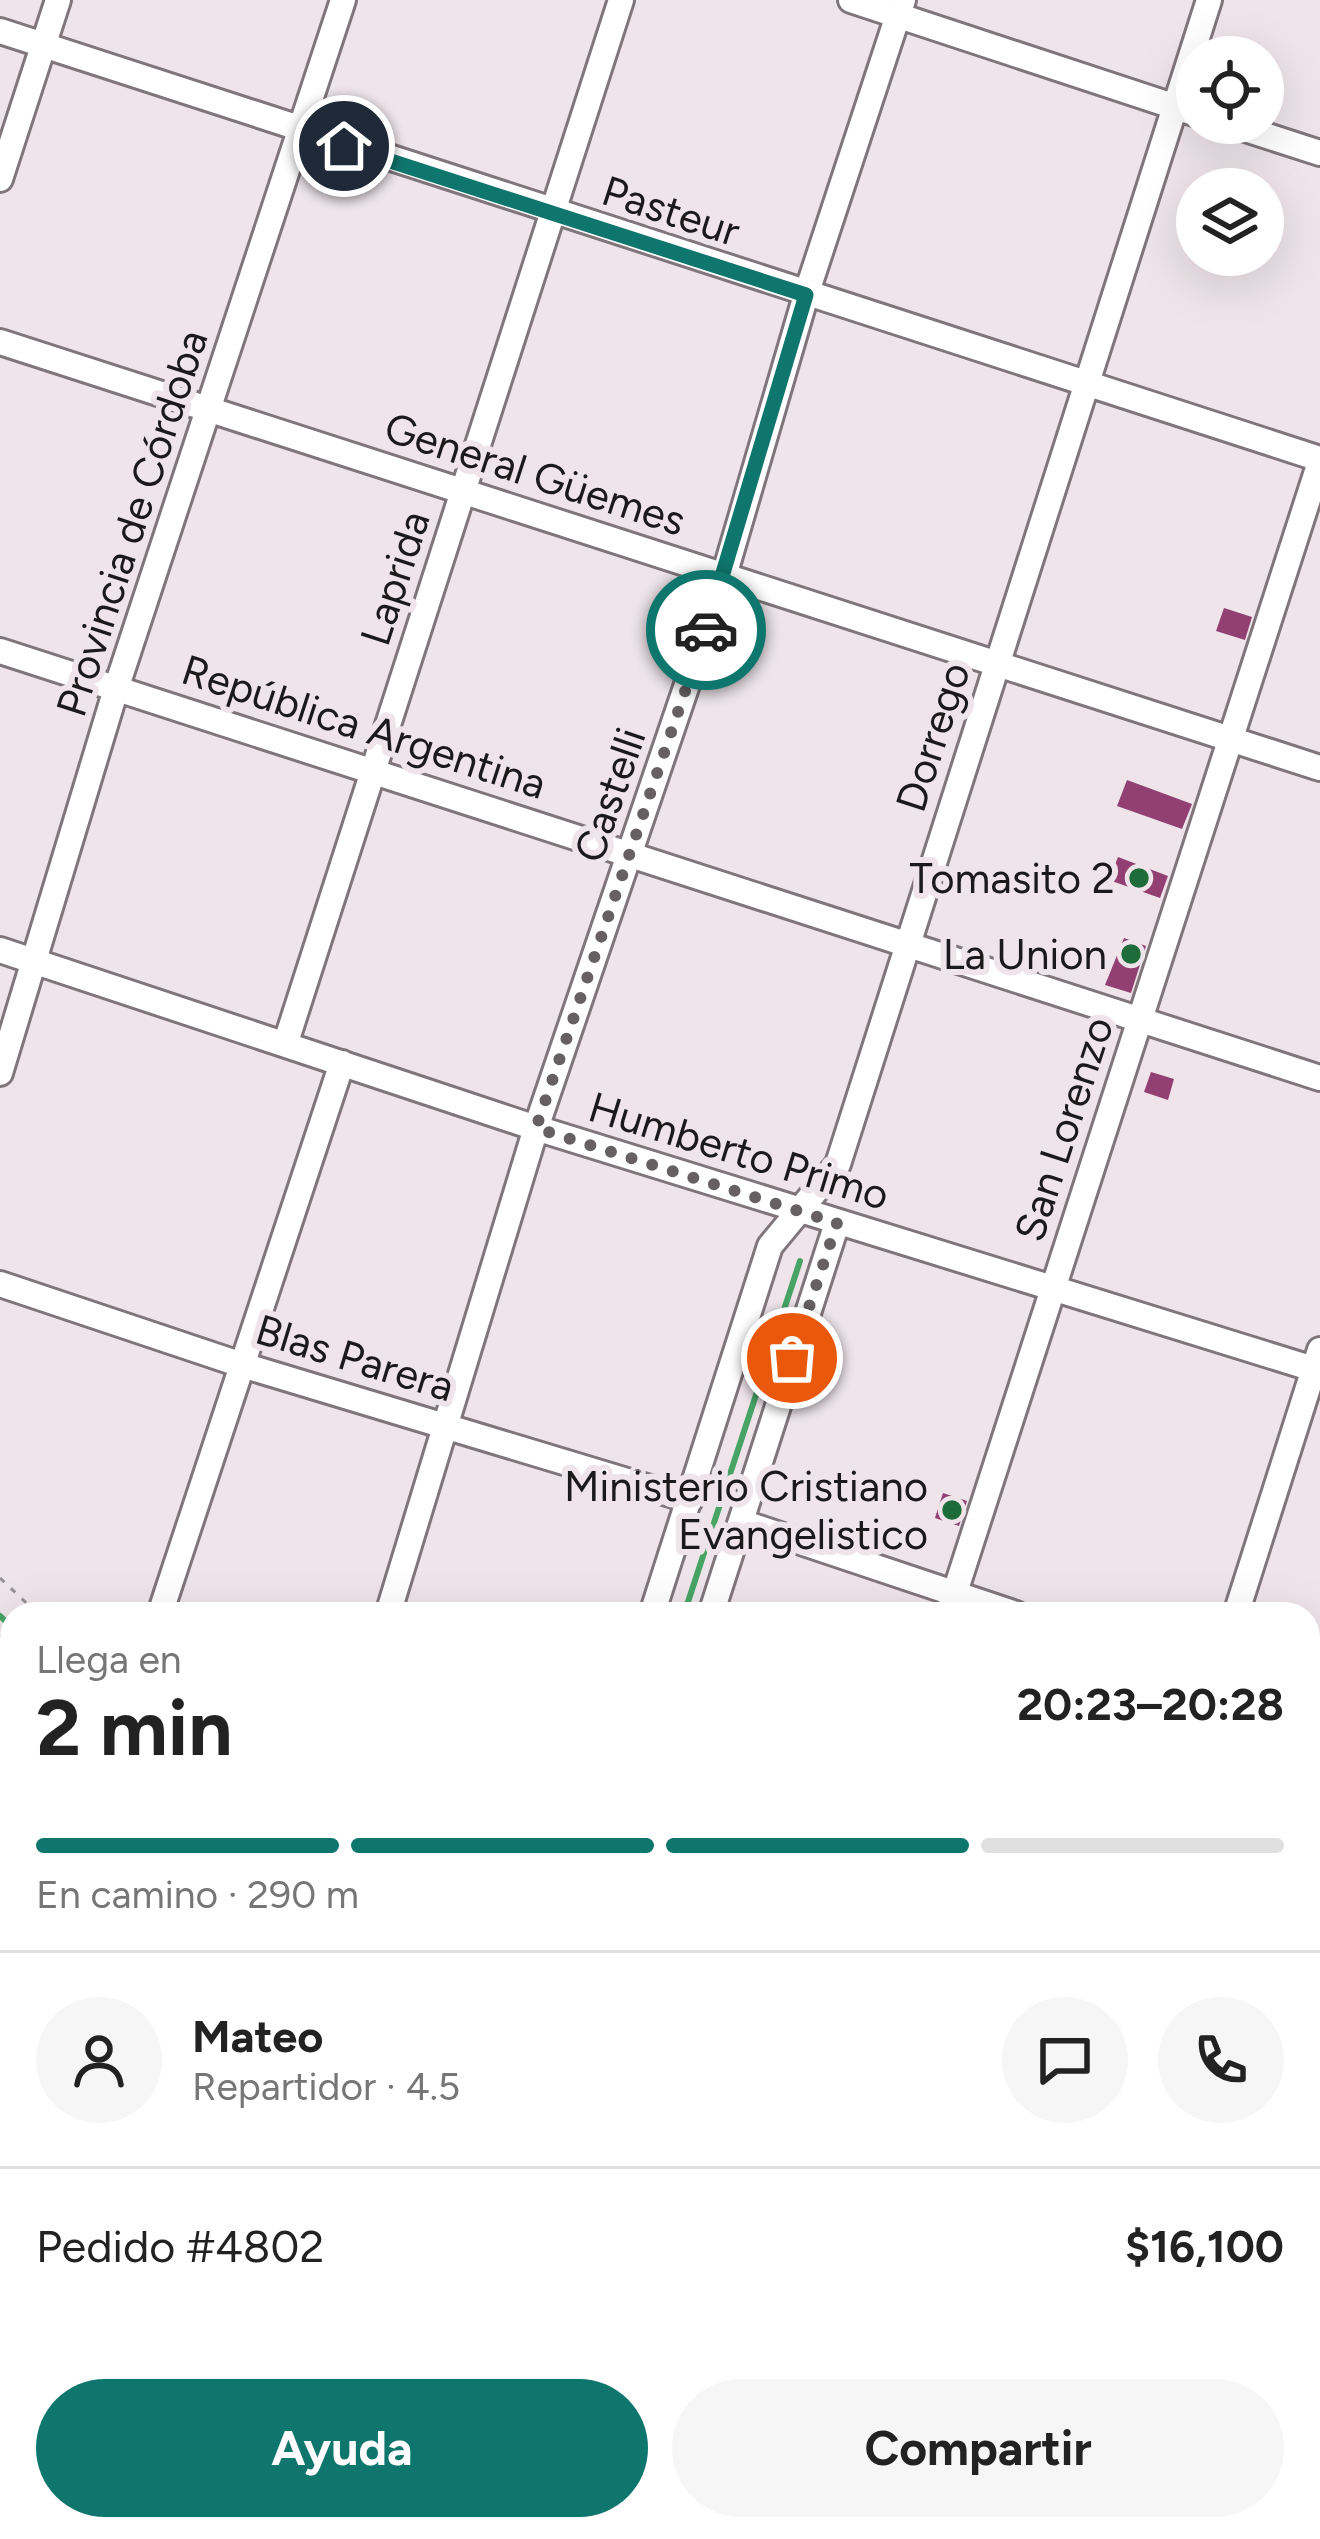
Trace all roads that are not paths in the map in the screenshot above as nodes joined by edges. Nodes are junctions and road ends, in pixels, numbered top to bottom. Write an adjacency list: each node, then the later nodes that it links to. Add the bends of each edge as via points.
1 (58, 0): 9 (street)
2 (343, 0): 11 (street, Provincia de Córdoba)
3 (621, 0): 16 (street, Laprida)
4 (1209, 0): 8 (street, Dorrego)
5 (860, 2): 6 (street)
6 (901, 8): 10 (street); 17 (street, Castelli)
7 (0, 31): 9 (street, Pasteur)
8 (1201, 36)
9 (43, 46): 11 (street, Pasteur); 15 (street)
10 (1176, 107)
11 (303, 133): 16 (street, Pasteur); 20 (street, Provincia de Córdoba)
12 (1176, 135): 19 (street, Dorrego)
13 (1284, 141): 14 (street)
14 (1320, 153)
15 (0, 179)
16 (551, 214): 17 (street, Pasteur); 22 (street, Laprida)
17 (806, 295): 19 (street, Pasteur); 23 (street, Castelli)
18 (0, 342): 20 (street, General Güemes)
19 (1086, 386): 21 (street, Pasteur); 25 (street, Dorrego)
20 (211, 411): 22 (street, General Güemes); 26 (street, Provincia de Córdoba)
21 (1320, 460): 27 (street, San Lorenzo)
22 (463, 491): 23 (street, General Güemes); 29 (street, Laprida)
23 (724, 576): 25 (street, General Güemes); 30 (street, Castelli)
24 (0, 651): 26 (street, República Argentina)
25 (998, 667): 27 (street, General Güemes); 31 (street, Dorrego)
26 (116, 689): 29 (street, República Argentina); 33 (street, Provincia de Córdoba)
27 (1230, 739): 28 (street, General Güemes); 34 (street, San Lorenzo)
28 (1320, 768)
29 (374, 772): 30 (street, República Argentina); 35 (street, Laprida)
30 (633, 853): 31 (street, República Argentina); 39 (street, Castelli)
31 (907, 944): 34 (street, República Argentina); 40 (street, Dorrego, via 833,1175)
32 (0, 950): 33 (street, Humberto Primo)
33 (33, 961): 35 (street, Humberto Primo); 37 (street, Provincia de Córdoba)
34 (1140, 1020): 38 (street, República Argentina); 43 (street, San Lorenzo)
35 (286, 1042): 36 (street, Humberto Primo)
36 (342, 1063): 39 (street, Humberto Primo); 45 (street)
37 (0, 1073)
38 (1320, 1078)
39 (536, 1128): 40 (street, Humberto Primo); 46 (street, Castelli)
40 (796, 1210): 41 (street, Humberto Primo); 47 (street, Dorrego, via 770,1246)
41 (837, 1223): 43 (street, Humberto Primo); 48 (street)
42 (0, 1284): 45 (street, Blas Parera)
43 (1054, 1288): 44 (street, Humberto Primo); 54 (street, San Lorenzo)
44 (1318, 1363): 55 (street)
45 (239, 1364): 46 (street, Blas Parera); 49 (street)
46 (446, 1427): 47 (street, Blas Parera); 50 (street, Castelli)
47 (690, 1500): 51 (street, Dorrego)
48 (741, 1522): 52 (street); 53 (street)
49 (164, 1602)
50 (392, 1602)
51 (656, 1602)
52 (715, 1602)
53 (947, 1602)
54 (953, 1602)
55 (1240, 1602)

